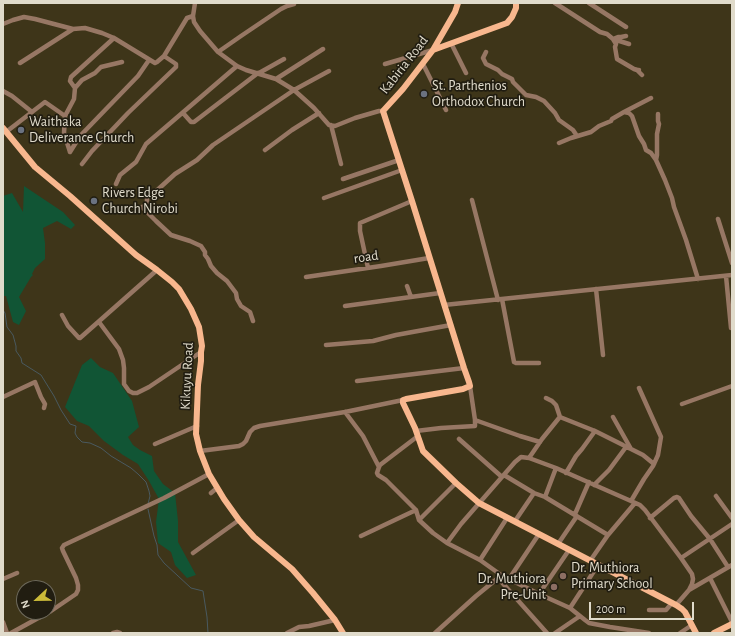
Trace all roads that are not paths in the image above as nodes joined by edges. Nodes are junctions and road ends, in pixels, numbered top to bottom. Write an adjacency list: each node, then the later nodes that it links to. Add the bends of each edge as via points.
1 (195, 3): 7 (street)
2 (458, 3): 17 (main road, Kabiria Road)
3 (516, 3): 14 (main road, via 512,17 507,23)
4 (555, 3): 13 (street)
5 (589, 3): 9 (street)
6 (294, 4): 18 (street, via 281,9)
7 (193, 16): 18 (street, via 200,31); 20 (street, via 187,18)
8 (3, 24): 10 (street, via 24,17)
9 (626, 27)
10 (73, 29): 12 (street, via 85,28); 24 (street)
11 (626, 36): 13 (street)
12 (114, 38): 22 (street); 33 (street, via 71,76 70,81)
13 (613, 39): 15 (street); 31 (street, via 616,44 616,59 638,70)
14 (451, 43): 17 (main road); 30 (street)
15 (629, 44)
16 (323, 49): 32 (street)
17 (433, 50): 25 (street); 26 (main road, Kabiria Road)
18 (218, 52): 27 (street)
19 (486, 52): 47 (street, via 483,58 486,64 512,79 526,95 544,101 559,120)
20 (164, 56): 22 (street, via 155,63); 52 (street, via 176,64 176,67 128,113)
21 (284, 59): 29 (street)
22 (149, 60): 44 (street, via 138,76 80,136 70,152 64,132)
23 (122, 62): 33 (street, via 101,67)
24 (20, 63)
25 (385, 64)
26 (422, 64): 37 (street); 38 (main road, Kabiria Road)
27 (237, 66): 29 (street); 41 (street)
28 (329, 71): 34 (street)
29 (258, 73): 32 (street); 41 (street, via 194,122)
30 (466, 73)
31 (642, 75)
32 (276, 79): 34 (street)
33 (75, 88): 44 (street, via 74,99)
34 (294, 90): 42 (street); 77 (street, via 175,174 147,197 146,206 142,207 171,235 201,246 211,266 236,292 241,306 250,312)
35 (3, 91): 39 (street)
36 (651, 98): 40 (street)
37 (446, 110)
38 (383, 111): 45 (street, Kabiria Road, via 335,126); 50 (main road)
39 (32, 112): 44 (street, via 45,102); 46 (street)
40 (624, 112): 47 (street, via 592,132); 51 (street, via 632,116 646,150)
41 (183, 113): 56 (street, via 146,144 136,162 120,175)
42 (318, 113): 45 (street); 49 (street)
43 (658, 114): 51 (street)
44 (65, 116)
45 (331, 125): 53 (street)
46 (4, 130): 64 (main road, Kikuyu Road, via 35,167 136,255)
47 (577, 136): 48 (street)
48 (559, 143)
49 (265, 150)
50 (399, 160): 54 (main road); 55 (street)
51 (656, 160): 68 (street, via 672,198)
52 (82, 164)
53 (341, 164)
54 (402, 170): 57 (street); 59 (main road)
55 (343, 179)
56 (116, 184)
57 (324, 198)
58 (472, 200): 73 (street)
59 (412, 201): 61 (main road); 63 (street, via 360,223)
60 (718, 219): 62 (street)
61 (429, 258): 63 (street, road); 71 (main road)
62 (732, 264)
63 (368, 268): 67 (street, road)
64 (157, 270): 78 (street); 82 (main road, Kikuyu Road, via 176,286 191,308 199,327)
65 (732, 275): 66 (street)
66 (726, 276): 68 (street); 80 (street)
67 (306, 277)
68 (698, 279): 70 (street)
69 (407, 286): 72 (street)
70 (596, 290): 73 (street); 83 (street)
71 (440, 292): 72 (street); 74 (main road)
72 (411, 297): 75 (street)
73 (500, 300): 74 (street); 84 (street, via 514,362)
74 (444, 305): 79 (main road)
75 (345, 306)
76 (62, 315): 78 (street, via 79,338)
77 (253, 321)
78 (98, 322): 82 (street, via 119,348 124,368 124,384 135,394)
79 (451, 325): 81 (street, via 373,341); 85 (main road)
80 (731, 328)
81 (326, 345)
82 (201, 352): 99 (main road, Kikuyu Road)
83 (603, 355)
84 (539, 363)
85 (464, 368): 86 (street); 87 (main road)
86 (357, 381)
87 (470, 386): 92 (main road); 98 (street)
88 (732, 386): 93 (street)
89 (639, 388): 108 (street, via 662,437)
90 (3, 397): 94 (street, via 35,382 45,404)
91 (546, 398): 96 (street, via 556,406)
92 (403, 400): 95 (street); 101 (main road)
93 (682, 404)
94 (44, 408)
95 (345, 412): 106 (street, via 260,426 254,428 246,441 239,446); 109 (street, via 363,436)
96 (560, 417): 100 (street); 103 (street)
97 (614, 417): 105 (street)
98 (475, 420): 101 (street, via 474,426 441,428); 103 (street)
99 (196, 426): 104 (street); 106 (main road, Kikuyu Road)
100 (595, 431): 105 (street); 111 (street)
101 (417, 434): 109 (street); 115 (main road, via 423,451)
102 (459, 440): 113 (street)
103 (540, 442): 107 (street)
104 (155, 444)
105 (628, 448): 108 (street); 116 (street)
106 (200, 451): 112 (main road, Kikuyu Road)
107 (529, 458): 110 (street); 113 (street, via 519,458)
108 (654, 464): 122 (street)
109 (379, 467): 124 (street, via 378,475)
110 (556, 468): 111 (street); 121 (street)
111 (566, 473): 114 (street)
112 (209, 474): 117 (main road, Kikuyu Road); 162 (street, via 64,545 63,551 78,585 76,594)
113 (503, 476): 119 (street); 123 (street)
114 (588, 482): 116 (street); 125 (street)
115 (456, 483): 123 (main road); 130 (street)
116 (594, 485): 122 (street)
117 (217, 488): 118 (street); 129 (main road, Kikuyu Road)
118 (211, 493)
119 (534, 493): 121 (street); 131 (street)
120 (716, 496): 128 (street)
121 (545, 497): 125 (street)
122 (633, 502): 127 (street, via 640,505); 134 (street)
123 (479, 503): 126 (main road); 137 (street)
124 (416, 510): 130 (street); 135 (street)
125 (576, 515): 134 (street); 138 (street)
126 (508, 518): 131 (main road); 142 (street)
127 (650, 518): 136 (street, via 677,497); 141 (street)
128 (732, 518)
129 (239, 520): 140 (street); 157 (main road, Kikuyu Road, via 254,537 292,569)
130 (419, 520): 137 (street)
131 (515, 521): 133 (main road)
132 (732, 524): 136 (street)
133 (539, 534): 138 (main road); 150 (street)
134 (608, 535): 143 (street)
135 (361, 536)
136 (710, 539): 141 (street); 145 (street)
137 (447, 543): 142 (street)
138 (558, 544): 139 (main road)
139 (569, 550): 143 (main road); 152 (street)
140 (193, 553)
141 (681, 558): 151 (street, via 692,574)
142 (480, 560): 147 (street)
143 (590, 561): 144 (main road)
144 (598, 565): 153 (main road); 154 (street)
145 (730, 566): 148 (street)
146 (18, 573): 149 (street)
147 (499, 576): 150 (street); 167 (street); 168 (street)
148 (710, 578): 151 (street); 159 (street)
149 (3, 579)
150 (509, 579): 152 (street)
151 (689, 590): 153 (street)
152 (539, 594): 154 (street)
153 (674, 604): 155 (street, via 666,610); 160 (main road, via 685,612)
154 (570, 608): 156 (street)
155 (649, 610)
156 (580, 616): 169 (street); 170 (street, via 593,624)
157 (335, 620): 165 (street, via 300,627); 166 (main road, Kikuyu Road)
158 (3, 622): 161 (street)
159 (732, 623): 173 (main road)
160 (692, 625): 171 (street); 172 (main road)
161 (6, 633)
162 (11, 633)
163 (113, 633): 164 (street)
164 (120, 633)
165 (287, 633)
166 (343, 633)
167 (435, 633)
168 (547, 633)
169 (555, 633)
170 (650, 633)
171 (680, 633)
172 (696, 633)
173 (714, 633)

